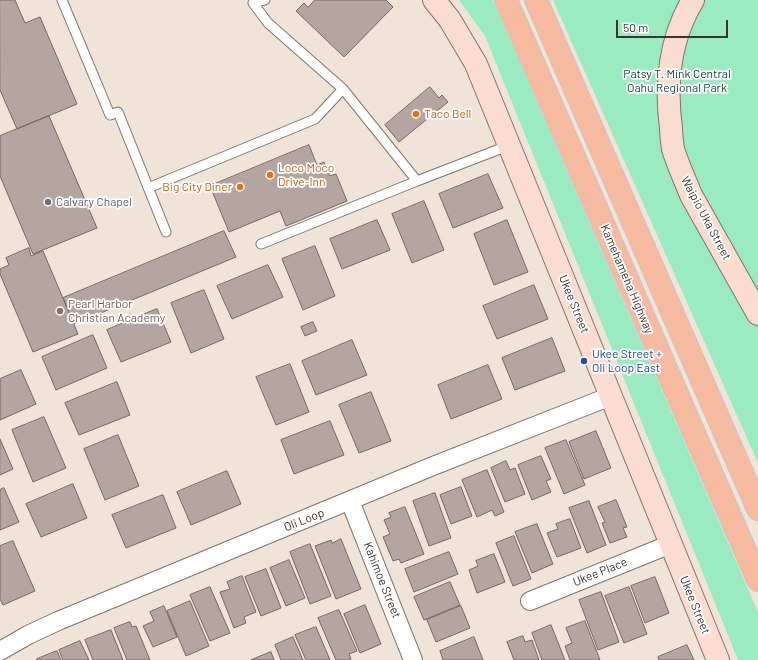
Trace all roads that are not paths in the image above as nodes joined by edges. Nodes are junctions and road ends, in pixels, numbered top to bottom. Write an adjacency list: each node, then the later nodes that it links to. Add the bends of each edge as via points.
1 (62, 0): 11 (lane, via 110,115 118,112)
2 (265, 0): 7 (lane)
3 (434, 0): 9 (street, Ukee Street, via 476,64)
4 (506, 0): 19 (main road, Kamehameha Highway)
5 (536, 0): 17 (main road)
6 (693, 0): 14 (street, Waipio Uka Street, via 685,13 671,58 668,88 673,148 692,195)
7 (252, 2): 8 (lane, via 268,23)
8 (343, 89): 10 (lane); 11 (lane, via 315,119)
9 (510, 145): 10 (lane); 15 (street, Ukee Street)
10 (417, 181): 13 (lane)
11 (148, 188): 12 (lane)
12 (166, 232)
13 (261, 244)
14 (758, 314)
15 (610, 396): 16 (street, Oli Loop); 18 (street, Ukee Street)
16 (350, 500): 21 (street, Oli Loop, via 58,621); 22 (street, Kahimoe Street)
17 (758, 509)
18 (671, 544): 20 (street, Ukee Place); 23 (street, Ukee Street)
19 (758, 580)
20 (530, 601)
21 (0, 651)
22 (413, 660)
23 (718, 660)

